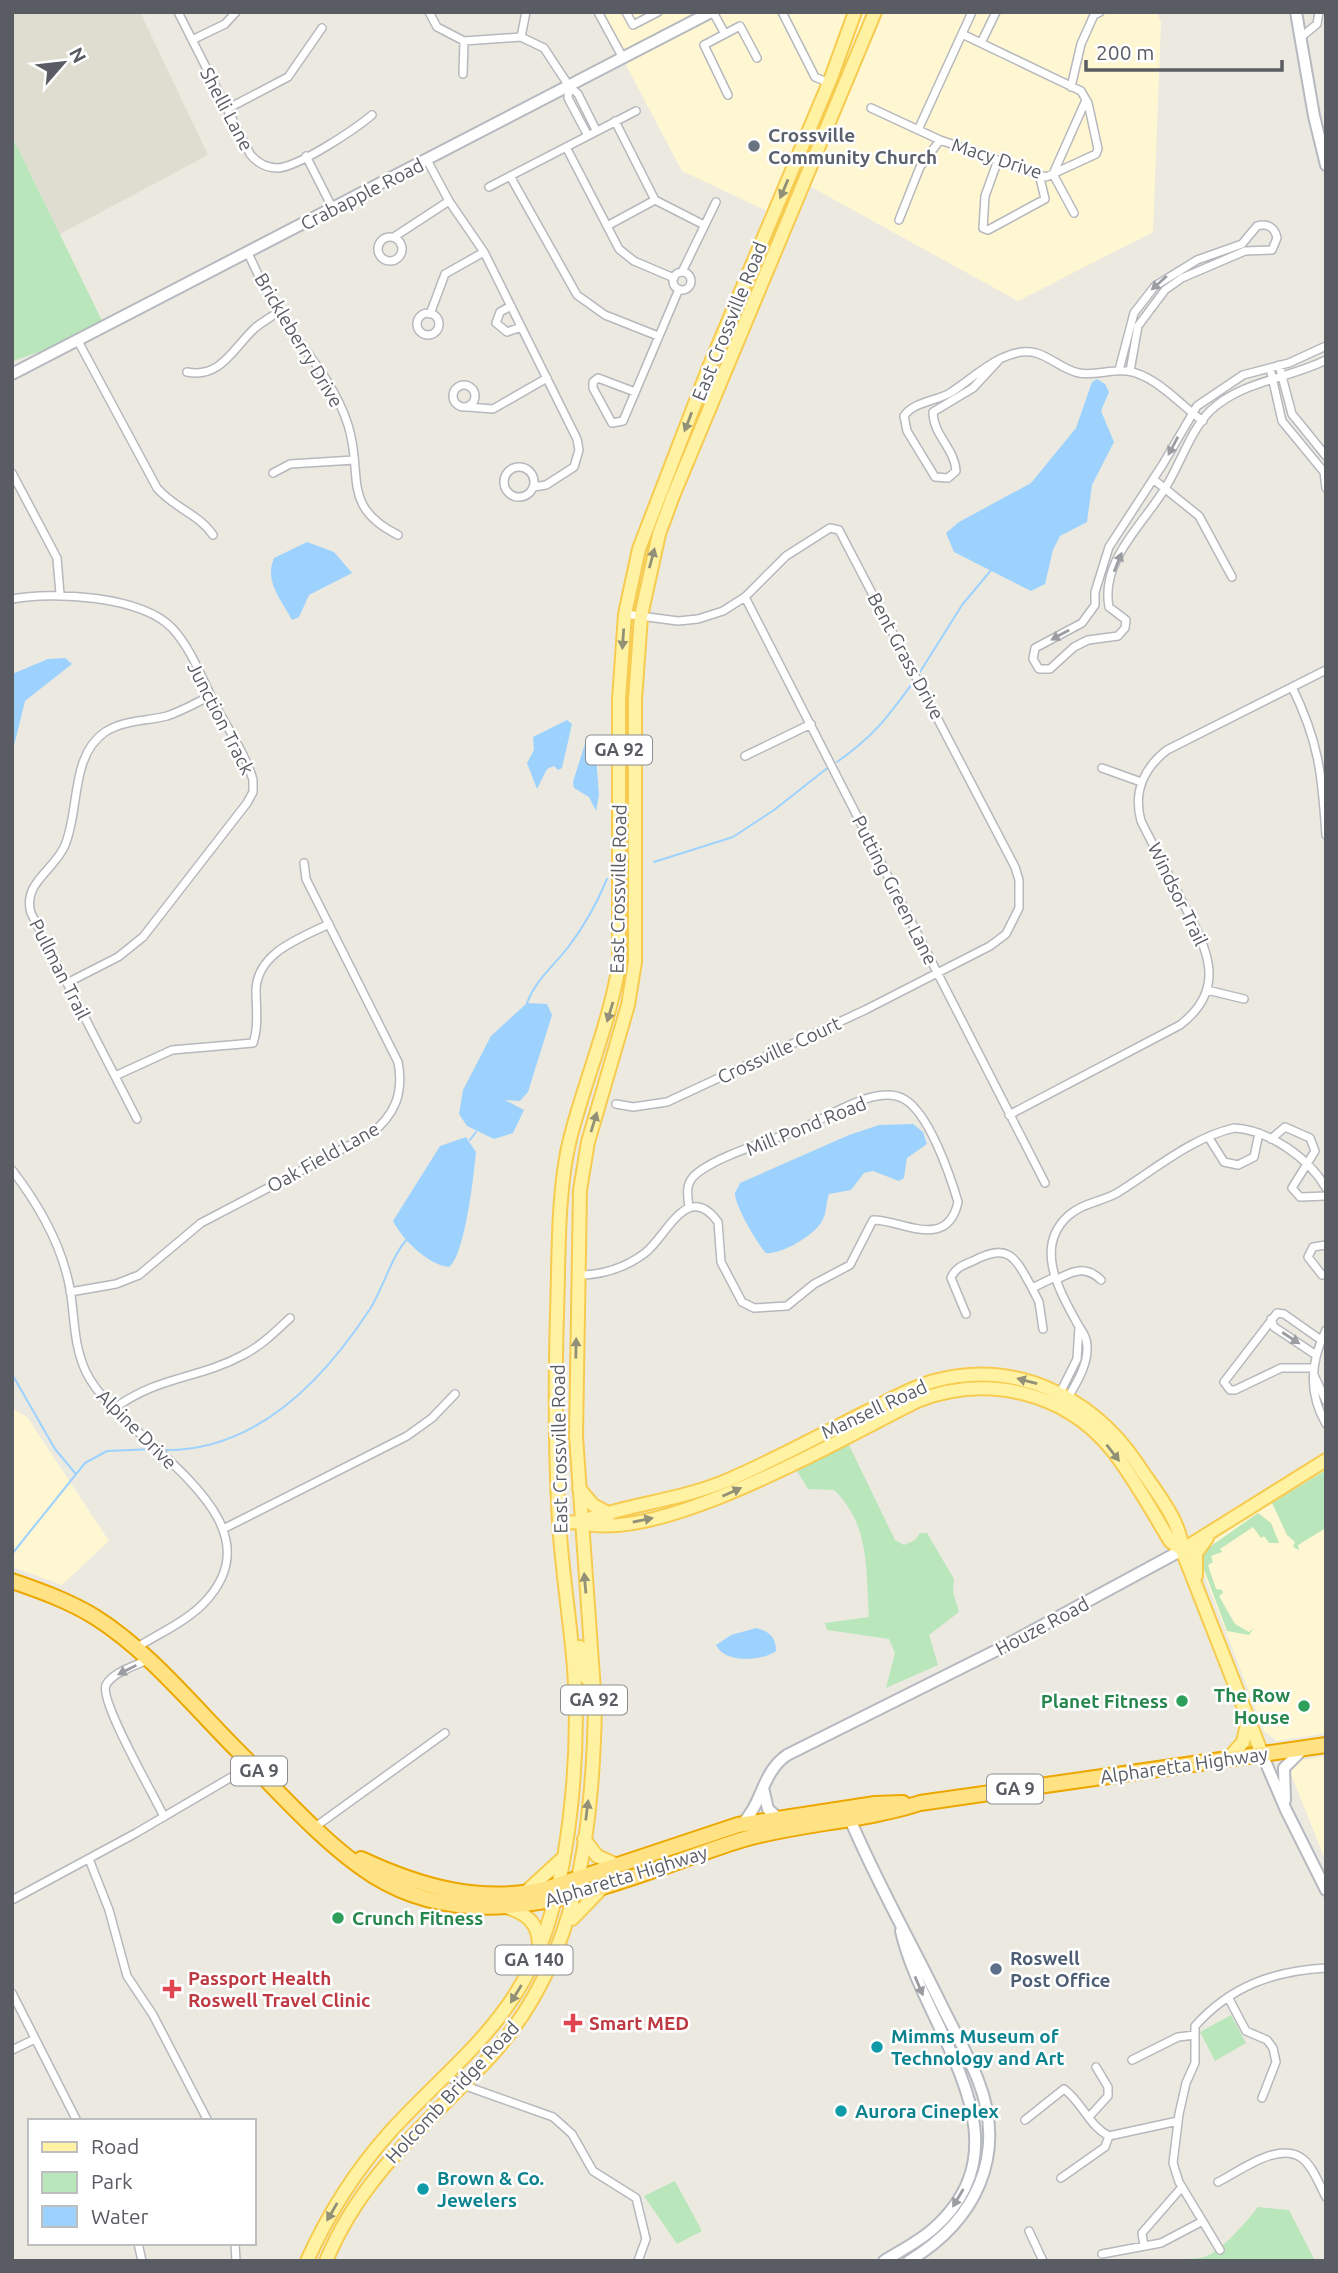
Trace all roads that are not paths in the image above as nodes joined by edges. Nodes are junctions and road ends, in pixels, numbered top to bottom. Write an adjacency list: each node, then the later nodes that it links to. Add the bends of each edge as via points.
1 (177, 12): 22 (street, Shelli Lane)
2 (236, 12): 22 (street, via 225,24)
3 (429, 12): 23 (street, via 437,27)
4 (526, 12): 20 (street)
5 (598, 12): 25 (street)
6 (626, 12): 7 (street, via 633,25)
7 (658, 12)
8 (782, 12): 28 (street, via 815,77)
9 (855, 12): 28 (main road, East Crossville Road / GA 92)
10 (875, 12): 113 (main road, East Crossville Road / GA 92, one-way to 10, via 659,534 673,496)
11 (972, 12): 19 (street)
12 (996, 12): 24 (street)
13 (1296, 12): 21 (street)
14 (708, 13): 18 (street); 25 (street, Crabapple Road)
15 (1094, 13): 30 (street)
16 (1322, 13): 21 (street, via 1317,24)
17 (322, 28): 35 (street, via 288,77)
18 (725, 34): 26 (street, via 740,26); 31 (street, via 704,45)
19 (962, 34): 24 (street); 41 (street)
20 (522, 37): 23 (street); 29 (street, via 544,48)
21 (1300, 38): 48 (street)
22 (192, 40): 35 (street, Shelli Lane)
23 (464, 41): 27 (street)
24 (981, 43): 30 (street)
25 (623, 58): 29 (street, Crabapple Road)
26 (757, 58)
27 (463, 74)
28 (829, 83): 112 (main road, East Crossville Road / GA 92, one-way to 112, via 639,549)
29 (569, 86): 33 (street); 36 (street, via 568,98); 46 (street, Crabapple Road)
30 (1071, 87): 32 (street, via 1081,91)
31 (728, 95)
32 (1086, 100): 50 (street); 50 (street, Macy Drive, via 1096,155)
33 (584, 105): 36 (street); 40 (street)
34 (871, 108): 41 (street, Macy Drive)
35 (227, 109): 45 (street, Shelli Lane, via 260,164 280,168)
36 (575, 109): 42 (street)
37 (636, 111): 39 (street)
38 (372, 115): 45 (street, Shelli Lane)
39 (615, 121): 40 (street); 53 (street)
40 (596, 130): 42 (street)
41 (918, 130): 43 (street, Macy Drive)
42 (587, 134): 44 (street)
43 (940, 140): 47 (street, Macy Drive); 58 (street, via 920,167)
44 (566, 147): 51 (street); 60 (street)
45 (306, 156): 56 (street)
46 (427, 160): 54 (street); 56 (street, Crabapple Road)
47 (998, 160): 49 (street, Macy Drive); 49 (street, via 985,196 984,228 988,230 1045,199)
48 (1326, 165)
49 (1039, 174): 50 (street, Macy Drive)
50 (1053, 174): 57 (street)
51 (510, 176): 52 (street); 74 (street, via 577,295 605,315)
52 (489, 187)
53 (655, 200): 59 (street); 60 (street)
54 (449, 201): 61 (street); 63 (street)
55 (716, 202): 59 (street)
56 (333, 209): 64 (street, Crabapple Road)
57 (1074, 213)
58 (899, 220)
59 (704, 225): 66 (street)
60 (607, 226): 67 (street, via 626,256)
61 (394, 237)
62 (1244, 248): 62 (street, via 1272,250 1276,233 1261,225 1253,229); 65 (street); 68 (street)
63 (484, 252): 70 (street); 72 (street, via 445,274)
64 (248, 253): 71 (street, Brickleberry Drive); 75 (street, Crabapple Road)
65 (1178, 270): 68 (street); 81 (street, one-way to 81, via 1155,286 1137,307 1126,332)
66 (682, 272): 67 (street); 69 (street, via 689,274 691,283)
67 (674, 278): 69 (street)
68 (1182, 278): 82 (street, via 1153,302 1138,326)
69 (679, 289): 74 (street)
70 (511, 306): 73 (street); 73 (street, via 500,312 495,323 507,332)
71 (278, 312): 83 (street, via 218,366 203,373); 97 (street, Brickleberry Drive, via 333,393 348,424)
72 (430, 314)
73 (521, 327): 85 (street)
74 (659, 337): 89 (street)
75 (78, 341): 84 (street, Crabapple Road); 104 (street, via 157,488 202,521)
76 (1326, 346): 79 (street)
77 (1326, 360): 86 (street)
78 (999, 361): 78 (street, via 940,399 908,409 904,416 907,431 935,477 947,478 956,471 956,461 938,434 933,412 973,388); 81 (street, via 1024,352 1075,372)
79 (1279, 365): 80 (street); 86 (street)
80 (1270, 368): 87 (street); 88 (street)
81 (1119, 370): 82 (street)
82 (1130, 371): 92 (street, via 1159,386)
83 (187, 372)
84 (12, 374)
85 (547, 378): 91 (street, via 493,410); 101 (street, via 579,450 574,467 546,485)
86 (1283, 378): 87 (street); 94 (street, via 1292,414)
87 (1273, 380): 90 (street, via 1244,387); 95 (street, via 1282,421)
88 (1221, 387): 90 (street); 92 (street)
89 (635, 392): 89 (street, via 623,421 612,423 593,382 606,379)
90 (1229, 398): 93 (street)
91 (468, 407)
92 (1192, 413): 93 (street); 100 (street, one-way to 100)
93 (1203, 421): 102 (street)
94 (1303, 429): 95 (street); 96 (street)
95 (1294, 438): 103 (street, via 1324,472)
96 (1326, 456)
97 (354, 460): 98 (street, via 290,464); 105 (street, Brickleberry Drive, via 357,486 370,518)
98 (273, 473)
99 (12, 474): 109 (street, via 57,558)
100 (1153, 479): 102 (street); 107 (street, via 1109,547)
101 (533, 487): 101 (street, via 532,476 524,468 513,468 505,477 505,488 513,496 525,496)
102 (1166, 488): 106 (street, via 1199,516); 108 (street, one-way to 102, via 1122,552)
103 (1326, 488)
104 (213, 535)
105 (398, 535)
106 (1232, 577)
107 (1097, 583): 108 (street); 108 (street, one-way to 108, via 1095,605 1082,623 1035,648 1033,659 1039,669 1050,669 1088,640 1118,636 1125,628 1126,620 1109,607)
108 (1110, 587)
109 (60, 594): 111 (street, Junction Track); 116 (street, Junction Track, via 139,610 161,620 180,639)
110 (744, 597): 113 (street, Bent Grass Drive, via 698,620); 117 (street, Putting Green Lane); 124 (street, Bent Grass Drive, via 801,544 830,528 839,530 950,739 1015,867 1021,894 1014,922 999,940)
111 (12, 599)
112 (625, 614): 113 (street, Bent Grass Drive); 165 (main road, East Crossville Road / GA 92, one-way to 165, via 619,699 619,965 613,1002 564,1171 557,1315)
113 (641, 616): 142 (main road, East Crossville Road / GA 92, one-way to 113, via 580,1190 588,1142 628,1005 635,962 635,700)
114 (1326, 670): 115 (street)
115 (1292, 687): 120 (street, via 1167,750); 121 (street, via 1318,750)
116 (210, 696): 125 (street, Junction Track, via 251,774 250,798 143,937 118,957); 125 (street, Pullman Trail, via 170,715 113,727 87,753 65,846 29,899 31,913)
117 (811, 724): 118 (street); 124 (street, Putting Green Lane)
118 (745, 756)
119 (1102, 768): 120 (street)
120 (1141, 782): 126 (street, Windsor Trail, via 1141,821 1207,952)
121 (1326, 835)
122 (304, 863): 123 (street, Oak Field Lane, via 306,878)
123 (329, 924): 128 (street, via 280,950 264,966 257,985 253,1043 172,1050); 147 (street, Oak Field Lane, via 398,1062 400,1091 390,1116 369,1135 201,1223 139,1275)
124 (937, 974): 129 (street, Crossville Court, via 667,1102 633,1107); 130 (street, Putting Green Lane)
125 (67, 983): 128 (street, Pullman Trail)
126 (1207, 990): 127 (street); 130 (street, via 1196,1010 1180,1025)
127 (1244, 999)
128 (115, 1076): 131 (street, Pullman Trail)
129 (616, 1104)
130 (1009, 1115): 137 (street, Putting Green Lane)
131 (137, 1119)
132 (1259, 1133): 133 (street, via 1234,1128); 133 (street, via 1254,1157 1238,1165 1224,1162); 134 (street)
133 (1209, 1138): 144 (street, via 1157,1164 1115,1194 1068,1216 1051,1247)
134 (1270, 1139): 135 (street); 135 (street, via 1285,1127 1310,1138 1315,1151)
135 (1308, 1164): 138 (street); 139 (street, via 1292,1188 1296,1195)
136 (12, 1170): 147 (street, Alpine Drive, via 55,1242)
137 (1045, 1183)
138 (1326, 1188)
139 (1326, 1196)
140 (689, 1208): 140 (street, Mill Pond Road, via 707,1210 719,1222 722,1262 741,1301 754,1308 787,1306 814,1284 850,1265 873,1220 909,1230 937,1227 951,1218 958,1202 932,1135 909,1102 892,1095 845,1107 696,1175 687,1192); 142 (street, via 676,1214 656,1243 629,1263 599,1274)
141 (1326, 1245): 143 (street, via 1313,1247 1308,1257)
142 (578, 1275): 162 (main road, East Crossville Road / GA 92, one-way to 142)
143 (1326, 1275)
144 (1055, 1279): 145 (street, via 1079,1270); 146 (street); 157 (street, via 1086,1335 1088,1348 1085,1363)
145 (1101, 1280)
146 (1032, 1288): 148 (street, via 1015,1258 1002,1252 988,1253 957,1269 951,1278); 151 (street)
147 (70, 1292): 159 (street, Alpine Drive, via 80,1357 93,1386)
148 (966, 1314)
149 (290, 1318): 159 (street, via 241,1356 152,1385)
150 (1271, 1319): 153 (street, via 1284,1314); 154 (street, one-way to 154, via 1274,1327); 155 (street, via 1225,1377 1225,1387 1235,1390 1281,1368)
151 (1043, 1329)
152 (1326, 1331): 153 (street)
153 (1321, 1340): 154 (street)
154 (1316, 1354): 155 (street)
155 (1314, 1371): 158 (street); 160 (street, via 1315,1401)
156 (455, 1394): 167 (street, via 407,1436)
157 (1063, 1399): 163 (main road, Mansell Road, via 1016,1378 934,1381 716,1485); 166 (main road, Mansell Road, via 1102,1421 1123,1444); 169 (main road, Mansell Road, one-way to 169, via 1112,1450 1170,1541)
158 (1326, 1401)
159 (112, 1410): 167 (street, Alpine Drive, via 205,1494)
160 (1326, 1424)
161 (1326, 1460): 168 (main road, Houze Road)
162 (578, 1485): 163 (main road); 164 (main road, East Crossville Road / GA 92)
163 (608, 1520): 164 (main road, Mansell Road, via 594,1527); 170 (main road, via 592,1537)
164 (580, 1522): 165 (main road, Mansell Road); 170 (main road, East Crossville Road / GA 92)
165 (559, 1523): 173 (main road, East Crossville Road / GA 92)
166 (1176, 1526): 168 (main road, via 1186,1532); 169 (main road, Mansell Road)
167 (223, 1528): 174 (street, Alpine Drive, via 224,1563 211,1595 193,1613)
168 (1215, 1530): 169 (main road, Houze Road); 172 (main road, via 1196,1553)
169 (1182, 1550): 172 (main road, Mansell Road); 184 (street, Houze Road, via 997,1650 797,1749 771,1769)
170 (583, 1558): 176 (main road, East Crossville Road / GA 92, one-way to 170)
171 (12, 1581): 174 (highway, Alpharetta Highway / GA 9, via 81,1609)
172 (1196, 1583): 177 (main road, Mansell Road)
173 (567, 1596): 176 (main road, via 575,1615 584,1675); 193 (main road, East Crossville Road / GA 92, via 575,1717)
174 (135, 1649): 175 (highway, Alpharetta Highway / GA 9)
175 (147, 1660): 183 (highway, Alpharetta Highway / GA 9); 187 (street, one-way to 187, via 109,1681 104,1696)
176 (594, 1687): 191 (main road, East Crossville Road / GA 92, one-way to 176, via 594,1750)
177 (1248, 1717): 181 (main road, Mansell Road); 182 (main road, via 1244,1741)
178 (445, 1733): 190 (street)
179 (1326, 1745): 180 (highway, Alpharetta Highway / GA 9)
180 (1304, 1748): 181 (highway, Alpharetta Highway / GA 9); 185 (street, via 1284,1768)
181 (1262, 1754): 182 (highway, Alpharetta Highway / GA 9); 185 (street, Mansell Road)
182 (1228, 1759): 186 (highway, Alpharetta Highway / GA 9)
183 (252, 1765): 187 (street); 190 (highway, Alpharetta Highway / GA 9)
184 (763, 1788): 188 (street, via 768,1808); 189 (street, Houze Road, via 753,1812)
185 (1286, 1810): 201 (street, Mansell Road)
186 (848, 1813): 188 (highway, Alpharetta Highway / GA 9); 200 (highway, Alpharetta Highway / GA 9, via 755,1836); 207 (street)
187 (164, 1817): 194 (street)
188 (778, 1818): 189 (highway, Alpharetta Highway / GA 9)
189 (741, 1825): 195 (highway, Alpharetta Highway / GA 9)
190 (315, 1827): 192 (highway, Alpharetta Highway / GA 9)
191 (584, 1839): 195 (main road, via 597,1856); 197 (main road, East Crossville Road / GA 92)
192 (344, 1852): 196 (highway, Alpharetta Highway / GA 9); 198 (highway, Alpharetta Highway / GA 9)
193 (563, 1858): 199 (main road, East Crossville Road / GA 92); 202 (main road)
194 (89, 1859): 204 (street); 223 (street, via 127,1976 153,2015)
195 (617, 1865): 197 (highway, Alpharetta Highway / GA 9)
196 (403, 1877): 198 (highway); 202 (highway, Alpharetta Highway / GA 9, via 462,1893)
197 (579, 1878): 199 (highway, Alpharetta Highway / GA 9); 203 (main road, Holcomb Bridge Road / GA 92)
198 (383, 1881): 206 (highway, Alpharetta Highway / GA 9, via 444,1902)
199 (558, 1885): 202 (highway, Alpharetta Highway / GA 9); 205 (main road, Holcomb Bridge Road / GA 140)
200 (604, 1886): 203 (highway, Alpharetta Highway / GA 9); 208 (main road, GA 140)
201 (1326, 1890)
202 (523, 1893)
203 (576, 1895): 205 (highway, Alpharetta Highway / GA 9); 208 (main road, Holcomb Bridge Road / GA 92)
204 (12, 1900)
205 (555, 1900): 206 (highway, Alpharetta Highway / GA 9); 209 (main road, Holcomb Bridge Road / GA 140)
206 (506, 1907): 209 (main road, via 534,1923)
207 (898, 1921): 239 (street, one-way to 239, via 911,1969 970,2096 976,2141 969,2176 951,2210 928,2233); 240 (street, via 978,2080 989,2128 985,2168 969,2207 944,2236)
208 (568, 1925): 219 (main road, Holcomb Bridge Road / GA 140, via 528,2008)
209 (539, 1949): 218 (main road, Holcomb Bridge Road / GA 140, one-way to 218, via 498,2021)
210 (1326, 1969): 212 (street, via 1276,1973)
211 (12, 1993): 214 (street)
212 (1228, 1997): 213 (street, via 1195,2026); 220 (street, via 1246,2031 1267,2040 1273,2048 1276,2062)
213 (1195, 2035): 216 (street, via 1178,2037); 225 (street, via 1195,2063)
214 (35, 2039): 215 (street); 222 (street)
215 (12, 2050)
216 (1132, 2060)
217 (1096, 2067): 221 (street, via 1108,2096)
218 (446, 2076): 219 (street); 237 (main road, Holcomb Bridge Road / GA 140, one-way to 237, via 367,2160 336,2204)
219 (463, 2085): 236 (main road, Holcomb Bridge Road / GA 140, via 382,2167 349,2215); 238 (street, via 544,2112 567,2127 593,2171 636,2198 646,2239)
220 (1262, 2098)
221 (1089, 2117): 224 (street, via 1064,2089); 226 (street)
222 (76, 2119)
223 (207, 2119)
224 (1025, 2120)
225 (1178, 2121): 226 (street); 229 (street, via 1174,2163)
226 (1109, 2136): 227 (street, via 1105,2147)
227 (1061, 2178)
228 (1218, 2182): 230 (street, via 1273,2155 1293,2154 1309,2166)
229 (1182, 2187): 231 (street); 233 (street, via 1142,2233)
230 (1326, 2197)
231 (1201, 2222): 233 (street, via 1170,2239); 234 (street)
232 (1029, 2231): 241 (street)
233 (1144, 2246): 235 (street)
234 (1220, 2250)
235 (1102, 2253)
236 (330, 2258)
237 (307, 2261)
238 (638, 2261)
239 (884, 2261)
240 (909, 2261)
241 (1043, 2261)

